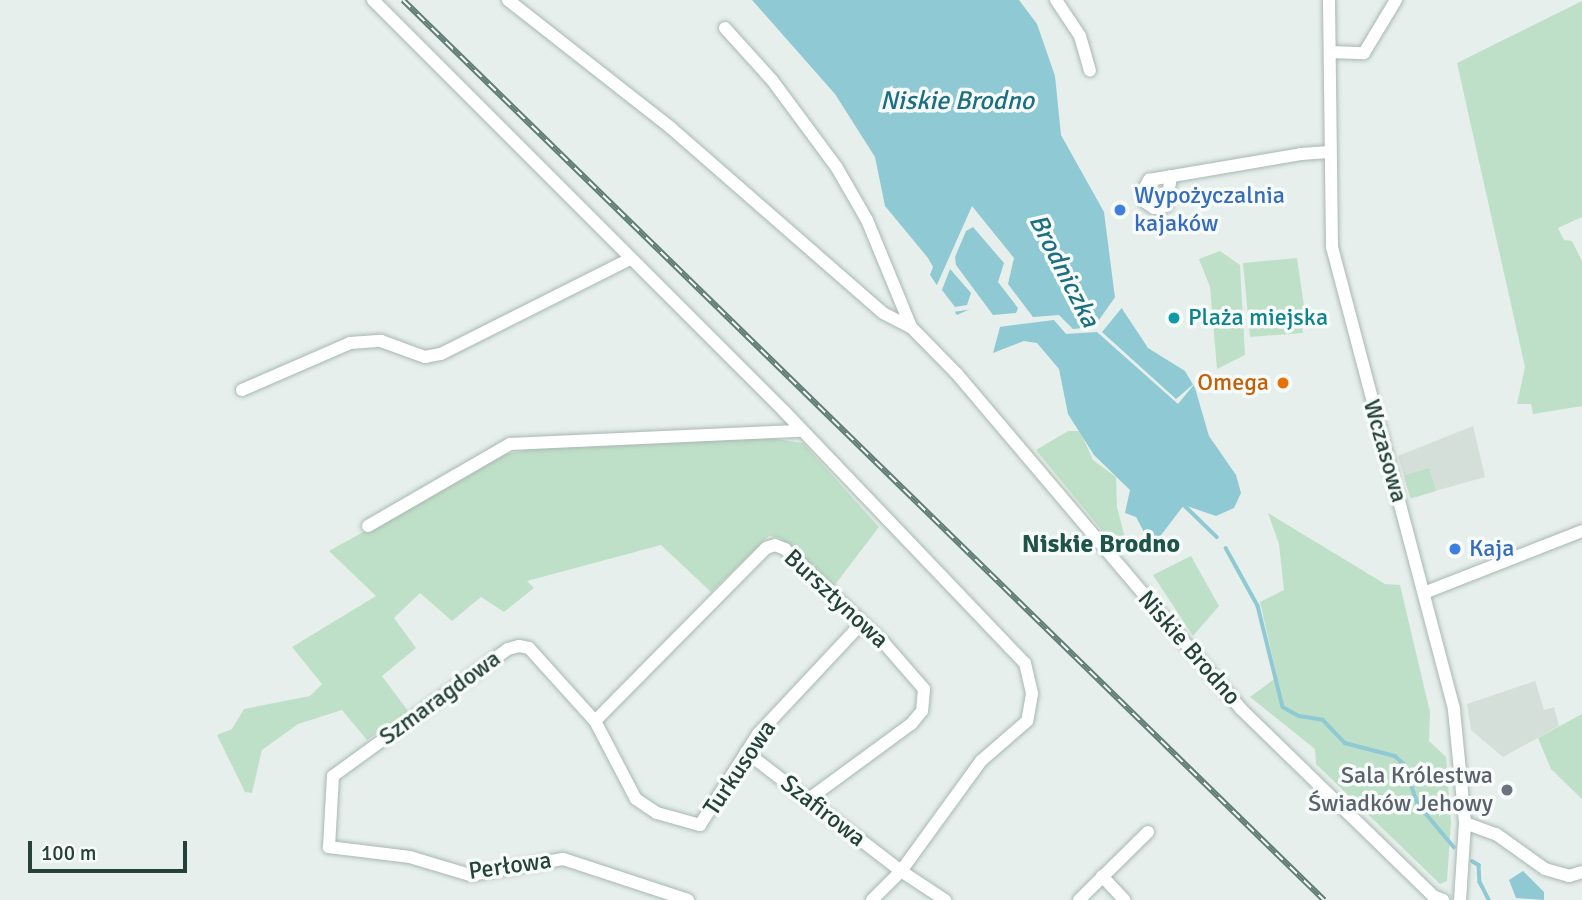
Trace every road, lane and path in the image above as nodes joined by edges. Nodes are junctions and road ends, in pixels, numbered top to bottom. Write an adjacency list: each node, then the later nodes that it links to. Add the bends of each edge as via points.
1 (373, 0): 11 (street)
2 (508, 0): 12 (street, via 671,128 883,313)
3 (1056, 0): 8 (street, via 1080,36)
4 (1329, 0): 7 (street, Wczasowa)
5 (1396, 0): 7 (street, via 1364,53)
6 (725, 28): 12 (street, Niskie Brodno, via 772,80 837,168 867,220)
7 (1330, 52): 9 (street, Wczasowa)
8 (1090, 71)
9 (1329, 152): 10 (street); 17 (street, Wczasowa, via 1332,247 1339,285)
10 (1171, 176)
11 (630, 259): 13 (street, via 441,354 425,357 381,341 350,343); 14 (street)
12 (911, 327): 33 (street, Niskie Brodno, via 957,374 1241,709)
13 (242, 390)
14 (801, 431): 15 (street, via 510,444); 25 (street, via 1025,663 1032,694 1027,721 981,761)
15 (368, 526)
16 (1582, 531): 17 (street)
17 (1424, 593): 22 (street, Wczasowa, via 1454,710)
18 (860, 625): 19 (street, Bursztynowa, via 785,548 766,548); 20 (street, Turkusowa); 21 (street, Bursztynowa, via 917,676 924,688 922,711 887,745)
19 (595, 721): 20 (street, Turkusowa, via 636,799 657,813 691,825 706,820); 24 (street, Szmaragdowa, via 529,648 508,649 333,776)
20 (746, 752): 21 (street, Szafirowa)
21 (809, 799): 25 (street, Szafirowa)
22 (1465, 823): 26 (street, via 1496,834 1545,869 1569,876); 34 (street, Wczasowa)
23 (1148, 832): 27 (street)
24 (329, 846): 29 (street, Perłowa, via 410,858 470,875 563,859)
25 (901, 872): 30 (street); 31 (street, Szafirowa)
26 (1582, 872)
27 (1102, 876): 28 (street); 32 (street)
28 (1119, 899)
29 (688, 900)
30 (872, 900)
31 (945, 900)
32 (1079, 900)
33 (1443, 900)
34 (1460, 900)

